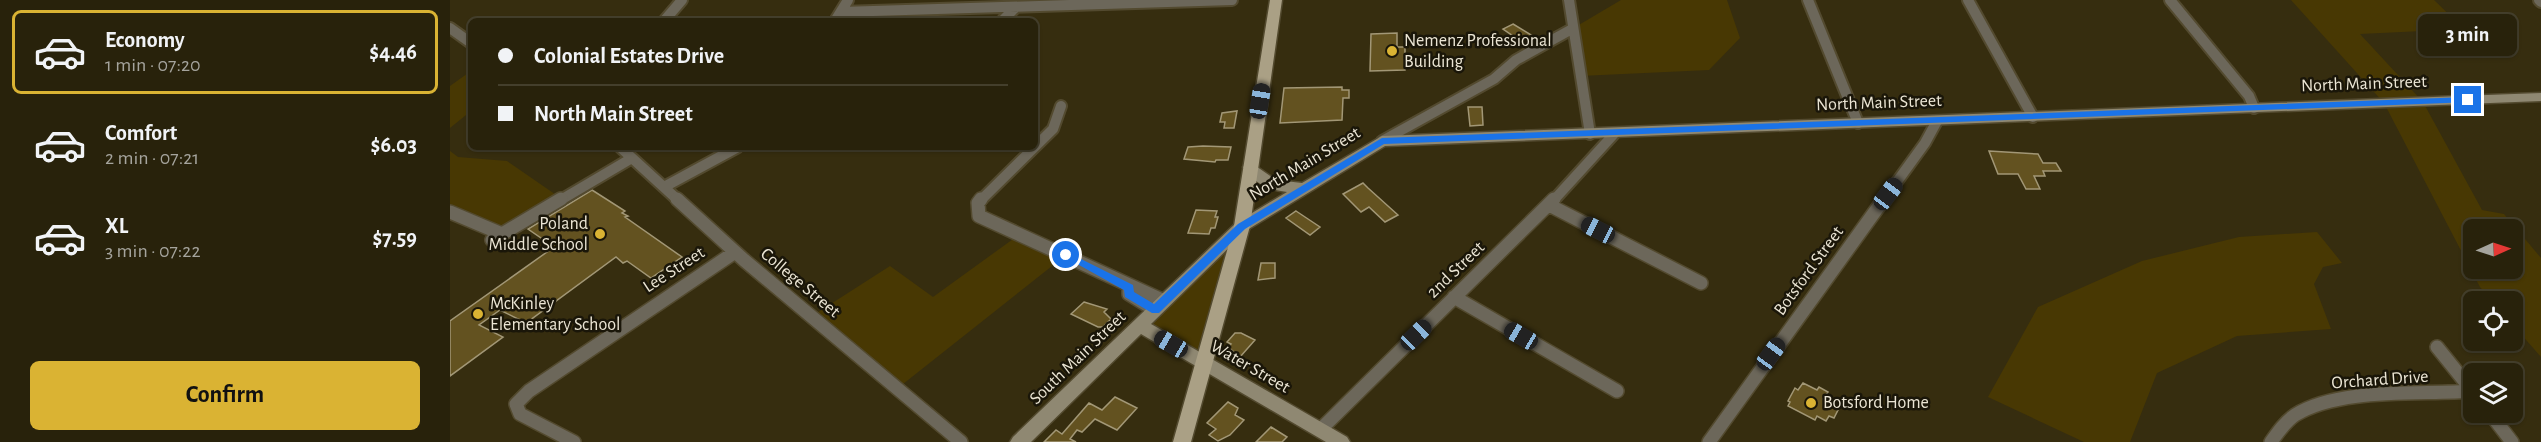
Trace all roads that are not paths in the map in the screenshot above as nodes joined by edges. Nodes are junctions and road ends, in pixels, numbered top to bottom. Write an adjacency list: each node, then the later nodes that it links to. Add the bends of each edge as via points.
1 (682, 0): 11 (street)
2 (848, 0): 10 (street)
3 (1232, 0): 9 (street)
4 (1276, 0): 30 (main road)
5 (1569, 0): 14 (street)
6 (1808, 0): 21 (street)
7 (1968, 0): 19 (street)
8 (2170, 0): 18 (street)
9 (1016, 7): 10 (street); 12 (street)
10 (838, 17)
11 (667, 18)
12 (1005, 18)
13 (450, 28): 15 (street)
14 (1572, 29): 22 (street); 24 (street)
15 (468, 41)
16 (2541, 97): 18 (main road, North Main Street)
17 (1061, 106): 25 (street, via 1053,129)
18 (2254, 108): 19 (main road, North Main Street)
19 (2033, 117): 20 (main road, North Main Street)
20 (1937, 121): 21 (main road, North Main Street); 53 (street, Botsford Street, via 1925,143)
21 (1858, 123): 23 (main road, North Main Street)
22 (1590, 134): 23 (main road, North Main Street); 24 (main road, North Main Street)
23 (1614, 134): 33 (street, 2nd Street)
24 (1382, 141): 32 (main road, North Main Street)
25 (1038, 143)
26 (623, 150): 29 (street, College Street)
27 (732, 150): 31 (street)
28 (1031, 150): 39 (street, via 987,191 978,203 979,216 1129,288 1129,294)
29 (632, 158): 31 (street, College Street); 34 (street, via 497,237)
30 (1250, 167): 32 (main road, via 1271,186); 35 (main road)
31 (664, 187): 36 (street, College Street)
32 (1304, 187): 35 (main road, North Main Street)
33 (1549, 205): 37 (street); 38 (street, 2nd Street)
34 (450, 212)
35 (1242, 226): 39 (main road, South Main Street); 42 (main road)
36 (735, 252): 48 (street, Lee Street, via 634,318 516,404 520,414); 49 (street, College Street)
37 (1701, 283)
38 (1454, 297): 44 (street); 47 (street, 2nd Street)
39 (1160, 306): 40 (main road, South Main Street)
40 (1139, 325): 42 (main road, Water Street); 50 (main road, South Main Street)
41 (2437, 347): 43 (street)
42 (1204, 362): 47 (main road, Water Street); 51 (main road)
43 (2463, 380)
44 (1617, 391)
45 (2463, 392): 54 (street, Orchard Drive, via 2348,398 2314,405 2293,415)
46 (2497, 423): 55 (street)
47 (1320, 430): 52 (main road, Water Street)
48 (574, 442)
49 (961, 442)
50 (1019, 442)
51 (1182, 442)
52 (1341, 442)
53 (1708, 442)
54 (2271, 442)
55 (2512, 442)

